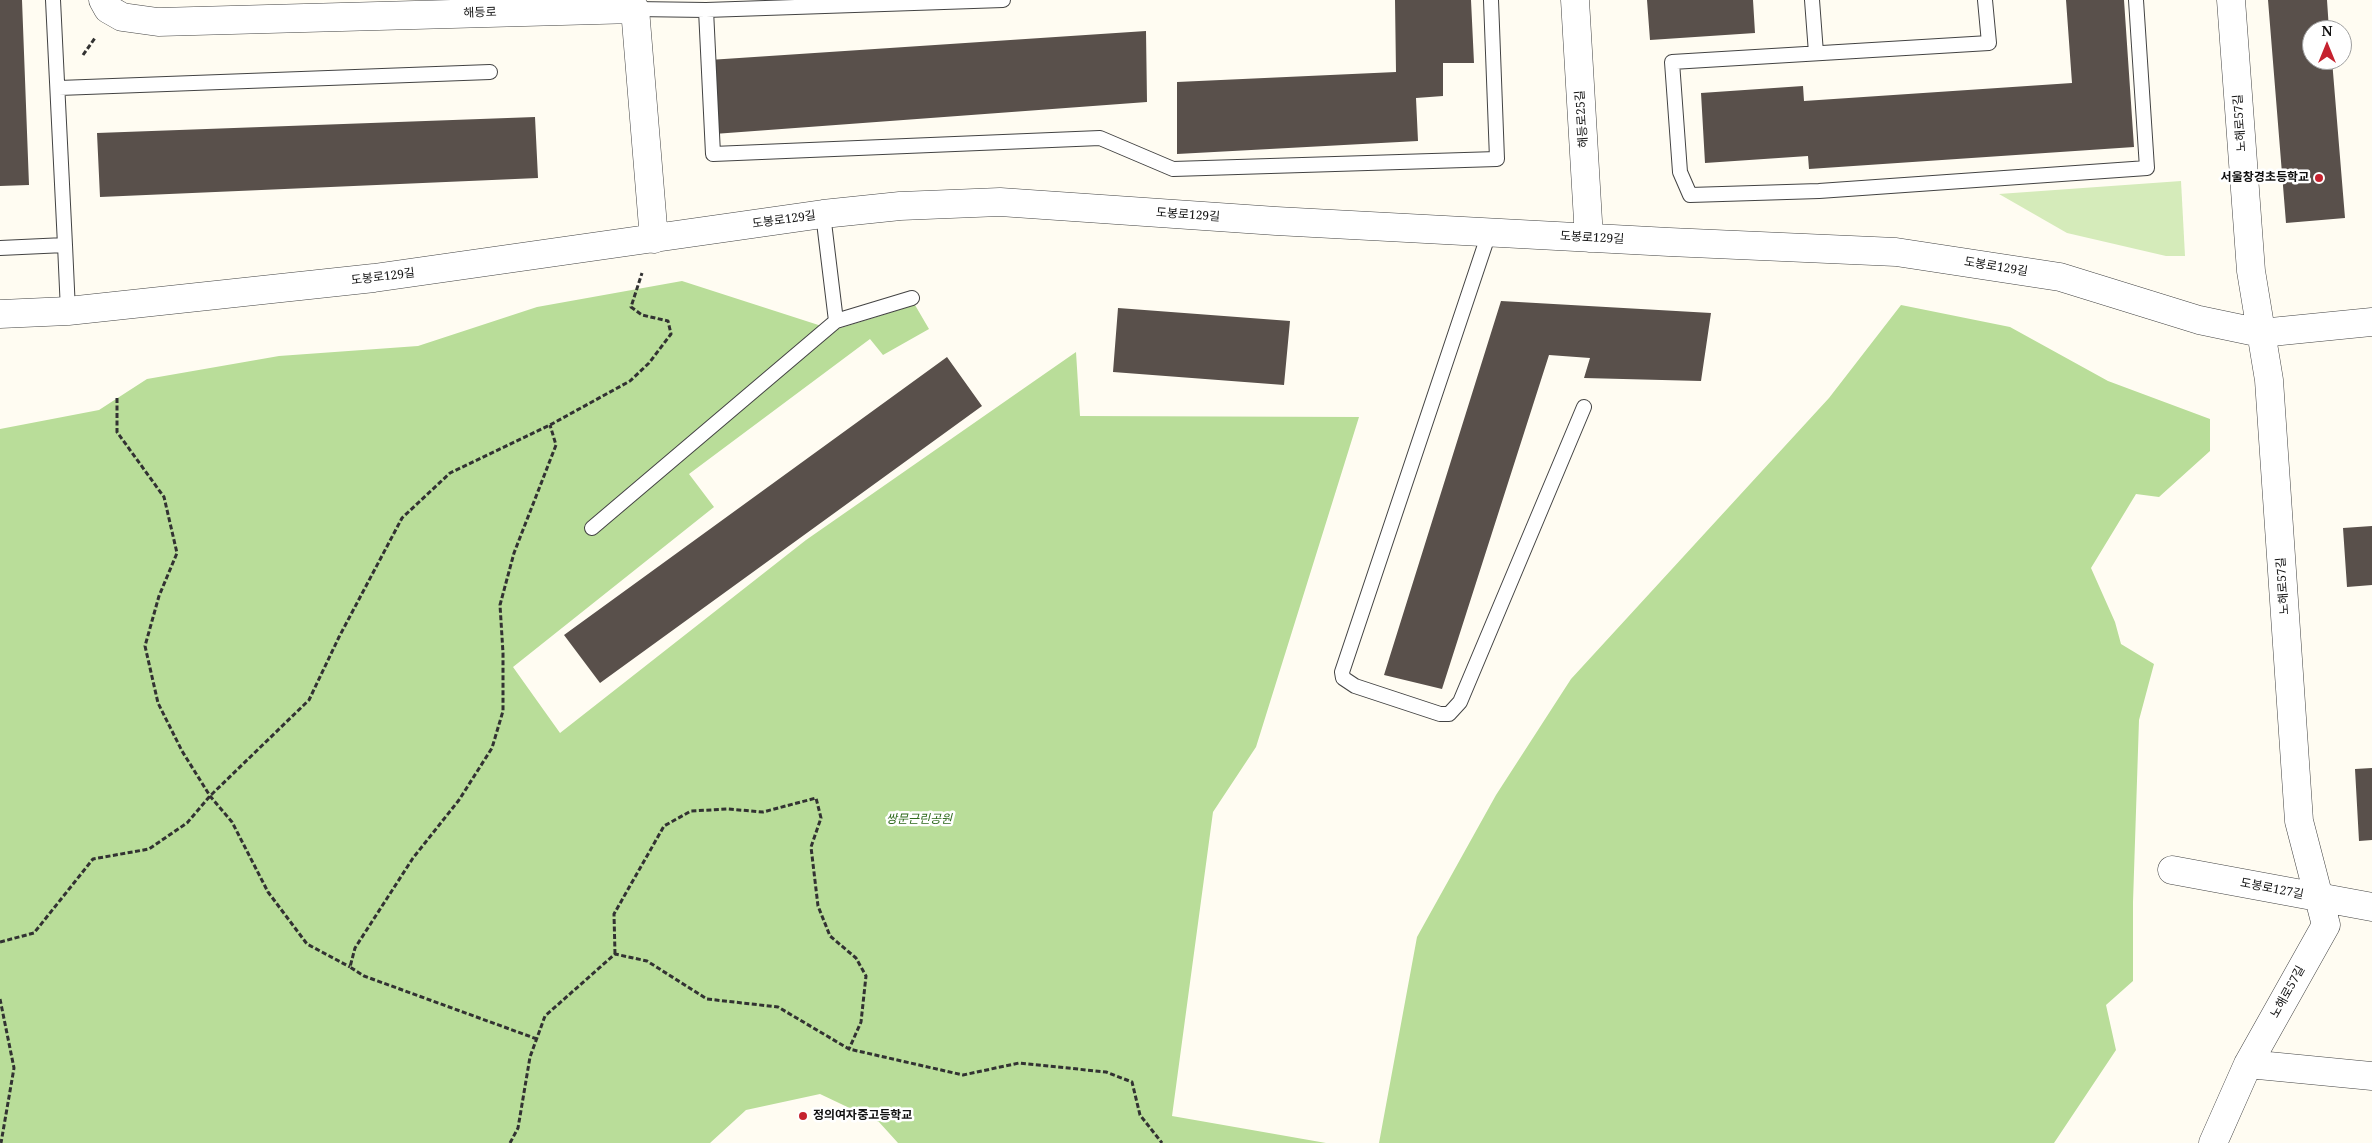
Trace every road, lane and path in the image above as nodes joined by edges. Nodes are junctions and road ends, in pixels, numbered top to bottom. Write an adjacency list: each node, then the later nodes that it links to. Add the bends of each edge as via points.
1 (53, 0): 15 (lane)
2 (1003, 0): 9 (lane)
3 (1491, 0): 12 (lane, via 1497,159 1173,169 1100,138 713,154)
4 (1575, 0): 18 (street, 해등로25길)
5 (1812, 0): 13 (lane)
6 (1986, 0): 13 (lane, via 1989,43)
7 (2136, 0): 13 (lane, via 2147,168 1819,191 1690,195 1680,172 1672,62)
8 (2231, 0): 28 (street, 노해로57길, via 2251,271)
9 (836, 3): 12 (lane)
10 (109, 7): 11 (street, 해등로, via 135,20 158,22); 15 (path)
11 (635, 9): 12 (lane); 19 (street)
12 (706, 10)
13 (1816, 53)
14 (490, 72): 15 (lane)
15 (59, 88): 20 (lane)
16 (823, 214): 17 (street, 도봉로129길, via 900,206 1000,202); 19 (street, 도봉로129길); 26 (lane)
17 (1489, 232): 18 (street, 도봉로129길); 30 (lane, via 1342,672 1343,678 1355,686 1440,714 1449,714 1460,702)
18 (1589, 238): 28 (street, 도봉로129길, via 1896,252 2060,277 2199,320)
19 (654, 239): 24 (street, 도봉로129길, via 374,278)
20 (65, 245): 21 (lane); 24 (lane)
21 (0, 248)
22 (635, 295): 31 (path, via 632,306 642,316 668,321 671,334 630,381)
23 (912, 298): 26 (lane)
24 (68, 311): 25 (street, 도봉로129길)
25 (0, 314)
26 (836, 321): 32 (lane)
27 (2372, 322): 28 (street, 도봉로129길)
28 (2261, 333): 35 (street, 노해로57길, via 2269,380 2299,821)
29 (118, 398): 33 (path, via 118,432 164,497 177,553 159,596 145,646 158,703)
30 (1584, 407)
31 (550, 425): 33 (path, via 450,473 402,518 309,700); 39 (path, via 556,445 514,553 500,605 502,712 492,748 459,800 413,858 355,948)
32 (592, 528)
33 (210, 796): 37 (path, via 187,823 149,849 93,859 34,933); 39 (path, via 232,822 268,892 307,944)
34 (2172, 870): 35 (street, 도봉로127길)
35 (2320, 899): 36 (street, 도봉로127길); 43 (street, 노해로57길, via 2326,925)
36 (2372, 908)
37 (0, 942)
38 (615, 954): 41 (path, via 545,1016); 42 (path, via 647,961 707,999 778,1007); 42 (path, via 614,914 664,826 691,811 728,809 763,812 816,798 821,818 811,848 818,906 830,936 856,958 866,976 862,1022)
39 (350, 967): 41 (path, via 364,976)
40 (0, 1000): 45 (path, via 14,1068)
41 (537, 1039): 46 (path, via 530,1057 518,1128)
42 (849, 1049): 47 (path, via 963,1075 1019,1063 1106,1072 1132,1082 1140,1115)
43 (2248, 1064): 44 (street); 48 (street, 노해로57길)
44 (2372, 1076)
45 (1, 1143)
46 (510, 1143)
47 (1162, 1143)
48 (2213, 1143)

